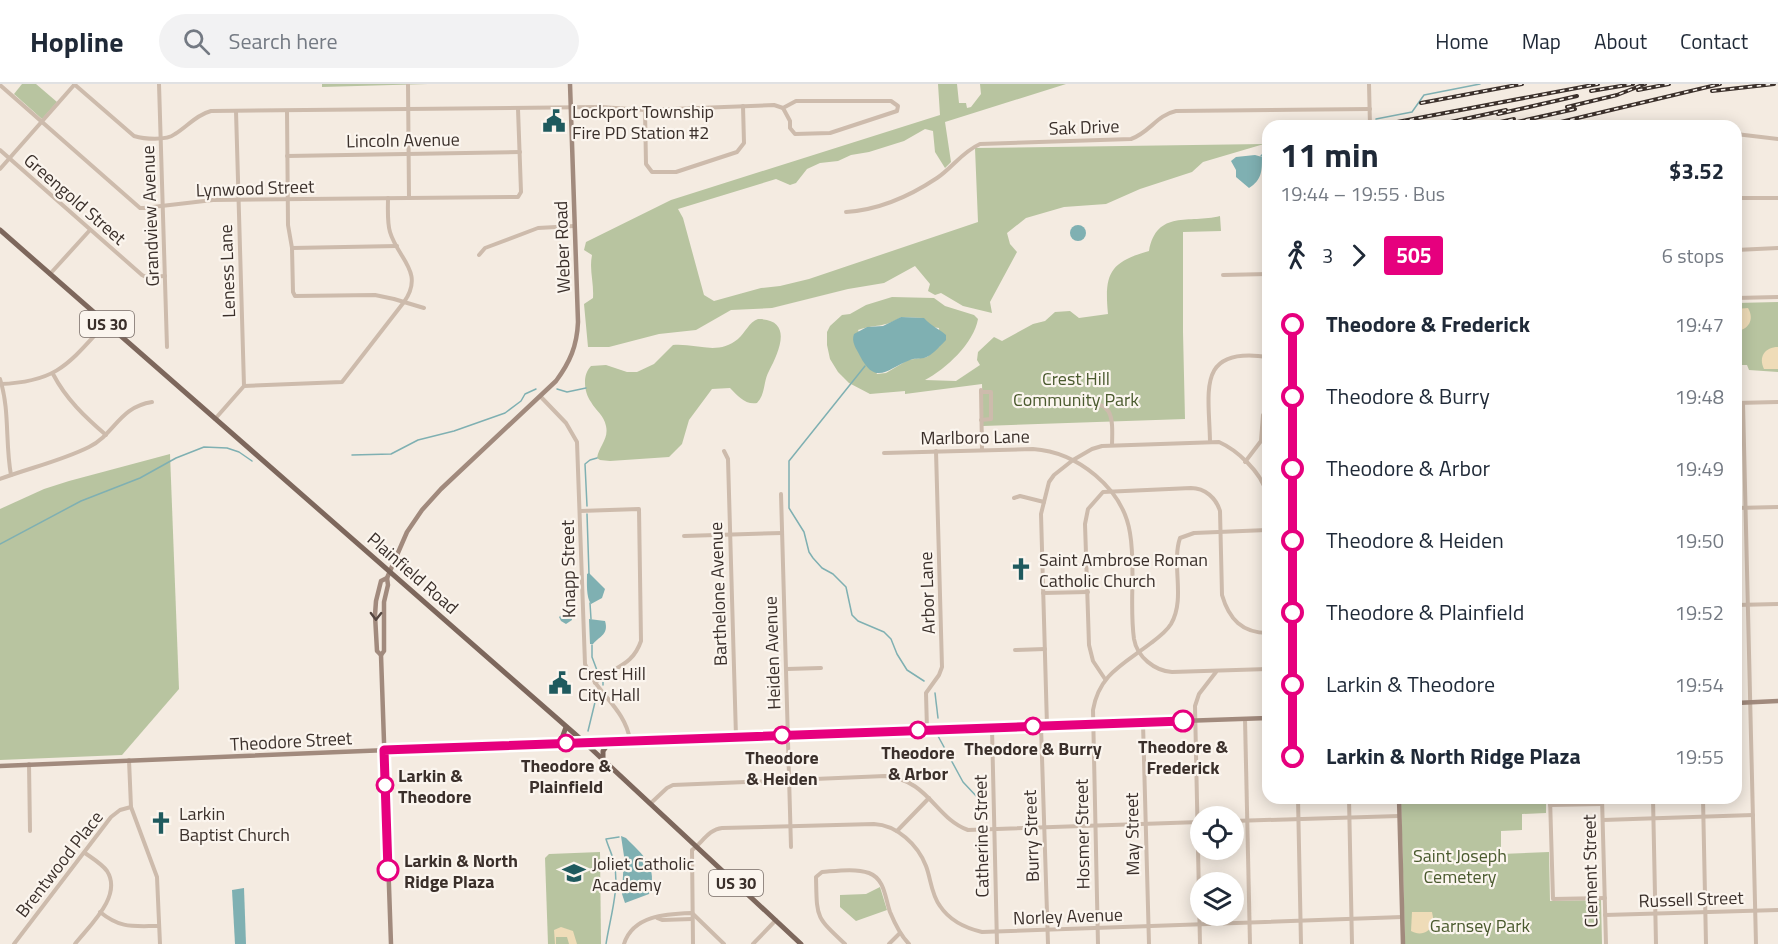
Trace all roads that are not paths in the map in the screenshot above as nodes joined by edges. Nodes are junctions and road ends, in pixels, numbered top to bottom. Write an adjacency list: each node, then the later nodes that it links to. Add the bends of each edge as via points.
1 (75, 84): 17 (street); 19 (street, via 134,136)
2 (159, 84): 19 (street, Grandview Avenue)
3 (408, 84): 12 (street)
4 (570, 84): 8 (main road, Weber Road)
5 (1369, 84): 11 (street)
6 (0, 85): 17 (street, Lynwood Street)
7 (743, 106): 9 (street); 13 (street); 13 (street, via 744,143 737,152 669,174 652,172 646,164)
8 (571, 108): 10 (street); 13 (street); 35 (main road, Weber Road)
9 (783, 108): 9 (street, via 795,134 830,132 897,111 898,106 891,100 796,101)
10 (518, 109): 12 (street); 22 (street)
11 (1370, 109): 16 (street); 34 (street, Sak Drive, via 1176,111 1162,116 1146,132 1131,139 980,144 965,152 938,178 906,196 868,210)
12 (408, 110): 15 (street); 23 (street)
13 (645, 110)
14 (236, 111): 15 (street); 19 (street, via 204,113 174,135); 32 (street, Leness Lane)
15 (287, 111): 24 (street)
16 (1370, 120)
17 (43, 122): 25 (street); 33 (street, Lynwood Street, via 140,208)
18 (1742, 135): 20 (street)
19 (161, 138): 33 (street, Grandview Avenue)
20 (1778, 139)
21 (0, 150): 25 (street, Greengold Street)
22 (520, 152): 23 (street, Lincoln Avenue); 28 (street, Lynwood Street, via 518,197)
23 (409, 154): 24 (street, Lincoln Avenue); 28 (street)
24 (287, 156): 31 (street)
25 (9, 158): 26 (street); 37 (street, Greengold Street)
26 (0, 169)
27 (388, 198): 28 (street, Lynwood Street); 31 (street, Lynwood Street); 38 (street, via 389,227)
28 (409, 198)
29 (1742, 198): 30 (street)
30 (1778, 198)
31 (287, 199): 32 (street, Lynwood Street); 39 (street)
32 (239, 200): 33 (street, Lynwood Street, via 206,200); 56 (street, Leness Lane)
33 (163, 207): 45 (street, Grandview Avenue)
34 (846, 212)
35 (574, 226): 42 (street, via 538,228 485,248); 57 (main road, Weber Road, via 577,336 566,367)
36 (0, 230): 43 (main road, Plainfield Road / US 30)
37 (90, 230): 43 (street); 45 (street, Greengold Street, via 142,275)
38 (397, 246): 39 (street); 49 (street, via 412,276 410,294)
39 (292, 248): 49 (street, via 296,296 375,295)
40 (1778, 248): 41 (street)
41 (1742, 250)
42 (478, 255)
43 (50, 274): 51 (main road, Plainfield Road / US 30)
44 (1262, 274): 46 (street)
45 (165, 276): 52 (street, Grandview Avenue)
46 (1223, 276)
47 (1778, 297): 48 (street)
48 (1742, 298)
49 (404, 302): 50 (street); 56 (street, via 342,382)
50 (424, 308)
51 (106, 323): 54 (street, via 70,362); 62 (main road, Plainfield Road / US 30)
52 (167, 347)
53 (1262, 357): 66 (street, via 1228,358 1212,372)
54 (53, 374): 55 (street, via 23,383); 65 (street, via 73,404)
55 (0, 382): 74 (street)
56 (244, 386): 62 (street)
57 (541, 397): 84 (street, Knapp Street, via 566,423 577,442); 90 (main road, Weber Road, via 422,510 407,532)
58 (152, 402): 65 (street, via 127,412)
59 (1778, 402): 60 (street)
60 (1743, 403): 83 (street)
61 (1078, 404): 67 (street, via 1098,403 1106,407 1112,422)
62 (215, 418): 90 (main road, Plainfield Road / US 30)
63 (981, 420): 63 (street, via 981,391 991,392 991,419); 68 (street)
64 (1262, 428): 73 (street, via 1261,441)
65 (106, 435): 74 (street, via 87,448)
66 (1210, 441): 67 (street, Burry Street); 73 (street, via 1224,445)
67 (1112, 445): 72 (street, Burry Street, via 1095,447)
68 (982, 450): 70 (street, Marlboro Lane); 72 (street, Marlboro Lane, via 1045,450)
69 (724, 451): 88 (street, Barthelone Avenue, via 728,459)
70 (936, 452): 71 (street, Marlboro Lane); 119 (street, Arbor Lane, via 942,667 926,693)
71 (884, 453)
72 (1073, 460): 77 (street, Marlboro Lane); 80 (street, Burry Street, via 1052,478)
73 (1245, 462): 76 (street)
74 (11, 475): 75 (street)
75 (0, 479)
76 (1262, 483)
77 (1109, 491): 86 (street, via 1200,489 1219,506); 92 (street, via 1092,503 1086,518); 100 (street, Marlboro Lane, via 1124,513 1129,530 1134,639)
78 (781, 494): 87 (street, Heiden Avenue)
79 (1014, 498): 80 (street)
80 (1044, 502): 93 (street, Burry Street, via 1040,522)
81 (1778, 507): 83 (street)
82 (1742, 508): 83 (street)
83 (1746, 508): 96 (street)
84 (580, 511): 107 (street, Knapp Street, via 583,645 585,663); 107 (street, via 639,509 641,640 626,664)
85 (1262, 530): 86 (street)
86 (1221, 531): 97 (street, via 1225,604 1242,627); 100 (street, via 1180,538 1175,616 1163,634)
87 (782, 533): 88 (street); 103 (street, Heiden Avenue)
88 (730, 535): 89 (street); 121 (street, Barthelone Avenue)
89 (684, 536)
90 (390, 572): 91 (main road, Weber Road); 117 (main road, Plainfield Road / US 30)
91 (387, 578): 101 (main road); 101 (main road, Weber Road, one-way to 101, via 381,581 376,601 377,651)
92 (1088, 592): 93 (street); 106 (street, via 1090,650)
93 (1043, 593): 99 (street, Burry Street)
94 (1778, 604): 96 (street)
95 (1742, 605): 96 (street)
96 (1748, 605): 110 (street)
97 (1262, 633)
98 (1014, 650): 99 (street)
99 (1045, 650): 116 (street, Burry Street)
100 (1140, 652): 105 (street, via 1162,671); 106 (street)
101 (381, 655): 126 (main road)
102 (821, 668): 103 (street)
103 (787, 669): 120 (street, Heiden Avenue)
104 (1262, 669): 105 (street)
105 (1216, 671): 113 (street, via 1199,694)
106 (1105, 679): 115 (street, Hosmer Street, via 1095,700)
107 (595, 682): 122 (street, Knapp Street, via 618,710)
108 (1778, 701): 110 (main road)
109 (1742, 702): 110 (main road)
110 (1751, 702): 143 (street)
111 (1262, 718): 112 (main road, Theodore Street)
112 (1245, 719): 113 (main road, Theodore Street); 151 (street)
113 (1195, 721): 114 (main road, Theodore Street); 141 (street)
114 (1143, 723): 115 (main road, Theodore Street); 153 (street, May Street)
115 (1093, 724): 116 (main road, Theodore Street); 155 (street, Hosmer Street)
116 (1044, 726): 118 (main road, Theodore Street); 156 (street, Burry Street)
117 (566, 727): 124 (main road, Plainfield Road / US 30); 125 (main road, via 562,738)
118 (992, 728): 119 (main road, Theodore Street); 157 (street, Catherine Street)
119 (927, 730): 120 (main road, Theodore Street)
120 (788, 735): 121 (main road, Theodore Street); 131 (street, Heiden Avenue)
121 (736, 737): 122 (main road, Theodore Street)
122 (630, 740): 123 (main road, Theodore Street)
123 (610, 741): 124 (main road, Theodore Street); 128 (main road)
124 (584, 742): 125 (main road, Theodore Street); 128 (main road, Plainfield Road / US 30)
125 (552, 744): 126 (main road, Theodore Street)
126 (384, 750): 127 (main road, Theodore Street); 192 (main road)
127 (129, 760): 129 (main road, Theodore Street); 142 (street)
128 (603, 760): 133 (main road, Plainfield Road / US 30)
129 (29, 764): 130 (main road, Theodore Street); 158 (street)
130 (0, 766)
131 (789, 781): 132 (street, via 894,777); 133 (street, via 673,785); 154 (street, Heiden Avenue)
132 (929, 798): 157 (street, via 962,828); 159 (street)
133 (651, 803): 161 (main road, Plainfield Road / US 30)
134 (1298, 804): 148 (street)
135 (1349, 804): 146 (street)
136 (1399, 804): 144 (main road)
137 (1602, 804): 140 (street); 149 (street, Clement Street)
138 (1653, 804): 147 (street)
139 (1703, 804): 145 (street)
140 (1550, 805): 163 (street, via 1553,899)
141 (1198, 806)
142 (131, 807): 162 (street, Brentwood Place, via 111,817); 182 (street, via 157,877)
143 (1753, 815): 145 (street); 165 (street)
144 (1399, 816): 146 (street); 172 (main road)
145 (1703, 817): 147 (street); 168 (street)
146 (1349, 818): 148 (street); 175 (street)
147 (1653, 818): 149 (street); 170 (street)
148 (1299, 819): 151 (street); 177 (street)
149 (1603, 820): 163 (street, Clement Street)
150 (1244, 821): 151 (street)
151 (1248, 821): 180 (street)
152 (1190, 823): 153 (street)
153 (1146, 825): 155 (street); 184 (street, May Street)
154 (790, 826): 159 (street, via 874,824); 160 (street, Heiden Avenue); 161 (street, via 715,828)
155 (1095, 826): 156 (street); 185 (street, Hosmer Street)
156 (1045, 828): 157 (street); 186 (street, Burry Street)
157 (994, 830): 188 (street, Catherine Street)
158 (30, 831)
159 (897, 831): 188 (street, Norley Avenue, via 921,855 934,895 946,914 968,928)
160 (791, 846)
161 (696, 847): 169 (street, via 691,855); 176 (main road, Plainfield Road / US 30)
162 (85, 853): 166 (street, via 106,870 111,880 109,898); 189 (street, Brentwood Place)
163 (1605, 898): 171 (street, Clement Street)
164 (1778, 910): 165 (street, Russell Street)
165 (1755, 911): 168 (street, Russell Street); 213 (street)
166 (100, 912): 182 (street, via 124,926); 190 (street)
167 (662, 912): 169 (street); 173 (street); 178 (street)
168 (1706, 912): 170 (street, Russell Street); 212 (street)
169 (692, 913): 174 (street); 195 (street)
170 (1656, 914): 171 (street, Russell Street); 211 (street)
171 (1605, 915): 210 (street, Clement Street)
172 (1402, 917): 175 (street, Norley Avenue); 209 (main road)
173 (657, 918): 178 (street); 193 (street, via 633,927)
174 (692, 919): 178 (street); 194 (street)
175 (1351, 919): 177 (street, Norley Avenue); 208 (street)
176 (776, 920): 196 (street); 197 (main road, Plainfield Road / US 30)
177 (1300, 921): 180 (street, Norley Avenue); 207 (street)
178 (662, 922)
179 (1244, 923): 180 (street, Norley Avenue)
180 (1250, 923): 206 (street)
181 (1190, 925): 184 (street, Norley Avenue)
182 (159, 926): 191 (street)
183 (1199, 926): 205 (street)
184 (1148, 927): 185 (street, Norley Avenue); 204 (street, May Street)
185 (1097, 928): 186 (street, Norley Avenue); 203 (street, Hosmer Street)
186 (1048, 931): 188 (street, Norley Avenue); 202 (street, Burry Street)
187 (900, 933): 198 (street, via 877,877 862,871 822,872 818,874 817,912); 199 (street); 200 (street)
188 (996, 933): 201 (street, Catherine Street)
189 (14, 944)
190 (75, 944)
191 (160, 944)
192 (391, 944)
193 (624, 944)
194 (693, 944)
195 (724, 944)
196 (753, 944)
197 (801, 944)
198 (845, 944)
199 (889, 944)
200 (909, 944)
201 (997, 944)
202 (1048, 944)
203 (1098, 944)
204 (1149, 944)
205 (1200, 944)
206 (1251, 944)
207 (1300, 944)
208 (1352, 944)
209 (1403, 944)
210 (1606, 944)
211 (1656, 944)
212 (1706, 944)
213 (1756, 944)

